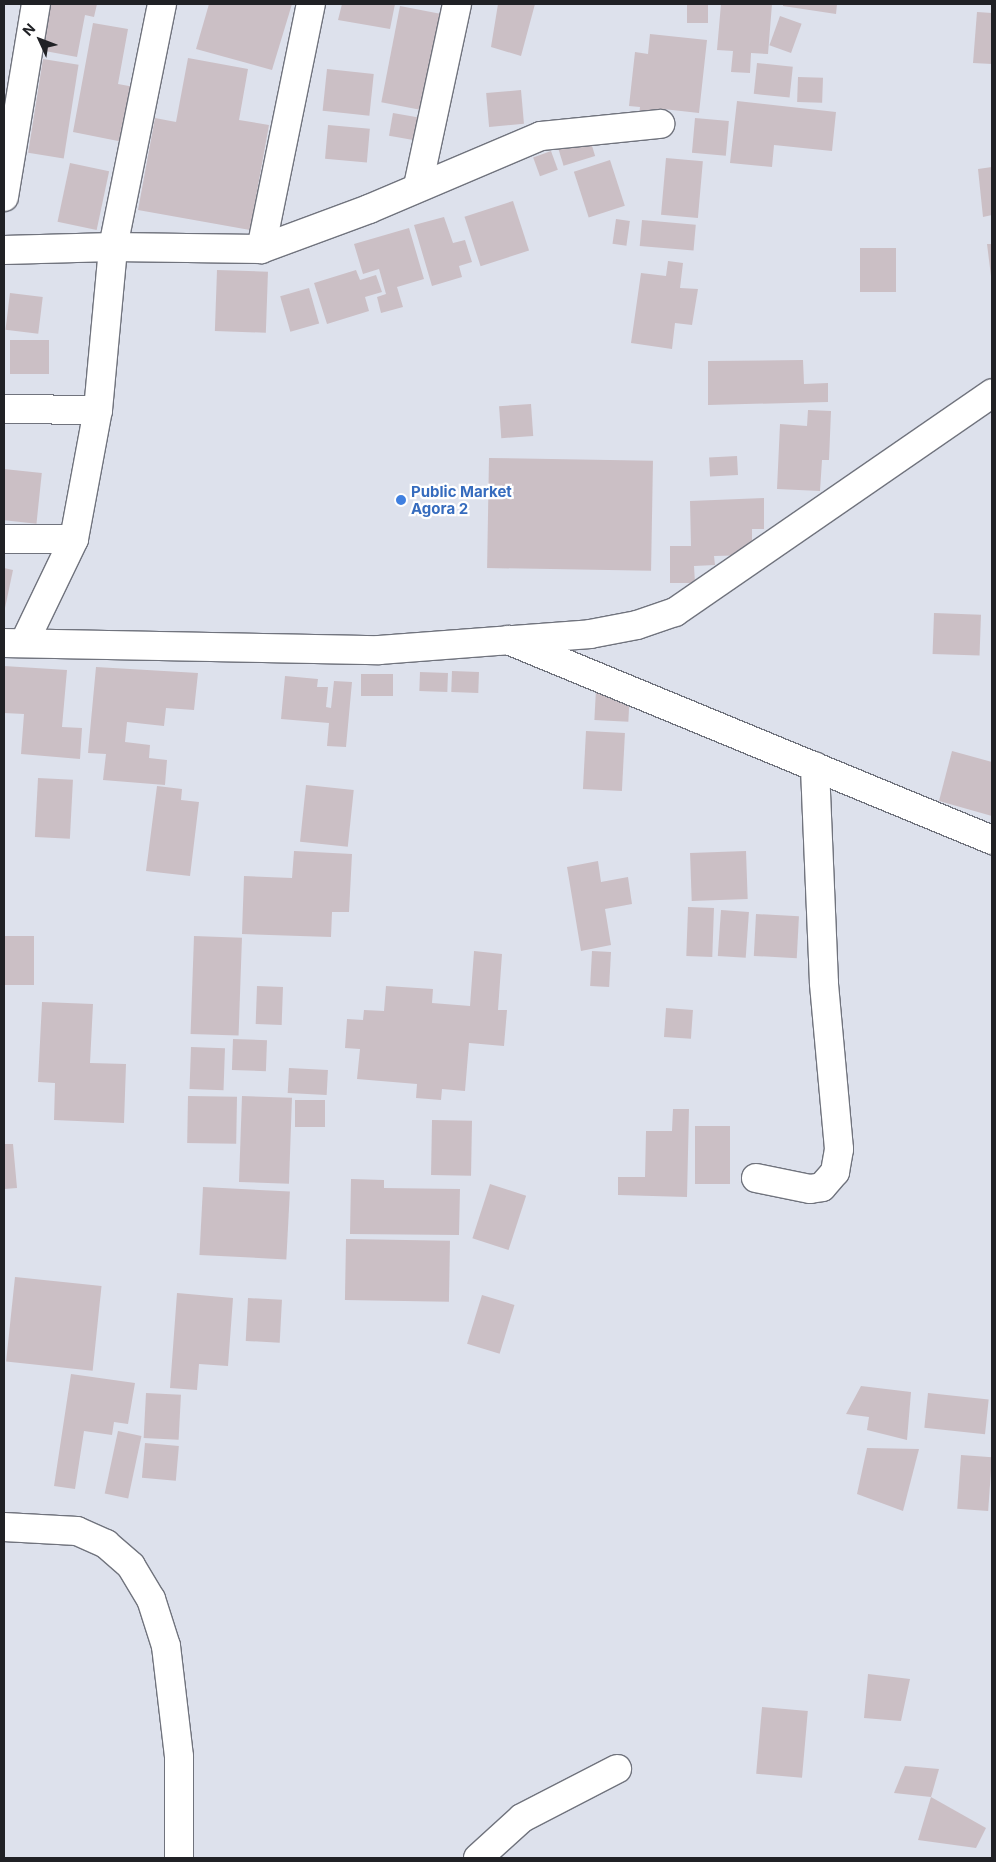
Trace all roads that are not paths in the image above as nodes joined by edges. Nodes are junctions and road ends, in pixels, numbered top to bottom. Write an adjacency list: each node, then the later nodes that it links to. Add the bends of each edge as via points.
1 (36, 4): 7 (street)
2 (162, 4): 8 (street)
3 (311, 4): 9 (street)
4 (457, 4): 6 (street)
5 (660, 124): 6 (street, via 541,136)
6 (418, 186): 9 (street, via 369,209)
7 (4, 197)
8 (113, 247): 9 (street); 10 (street); 13 (street)
9 (261, 249)
10 (4, 250)
11 (992, 393): 16 (street, via 675,612 637,625 590,634)
12 (4, 409): 13 (street)
13 (98, 410): 15 (street)
14 (4, 539): 15 (street)
15 (74, 539): 17 (street)
16 (508, 640): 17 (street, via 378,650); 18 (street)
17 (14, 643)
18 (815, 766): 19 (street); 20 (street, via 824,983 838,1149 835,1172 822,1188 810,1189)
19 (992, 840)
20 (756, 1178)
21 (4, 1526): 23 (street, via 77,1531 106,1544 131,1566 151,1599 166,1646 179,1757)
22 (617, 1769): 24 (street, via 522,1818)
23 (179, 1858)
24 (478, 1858)

